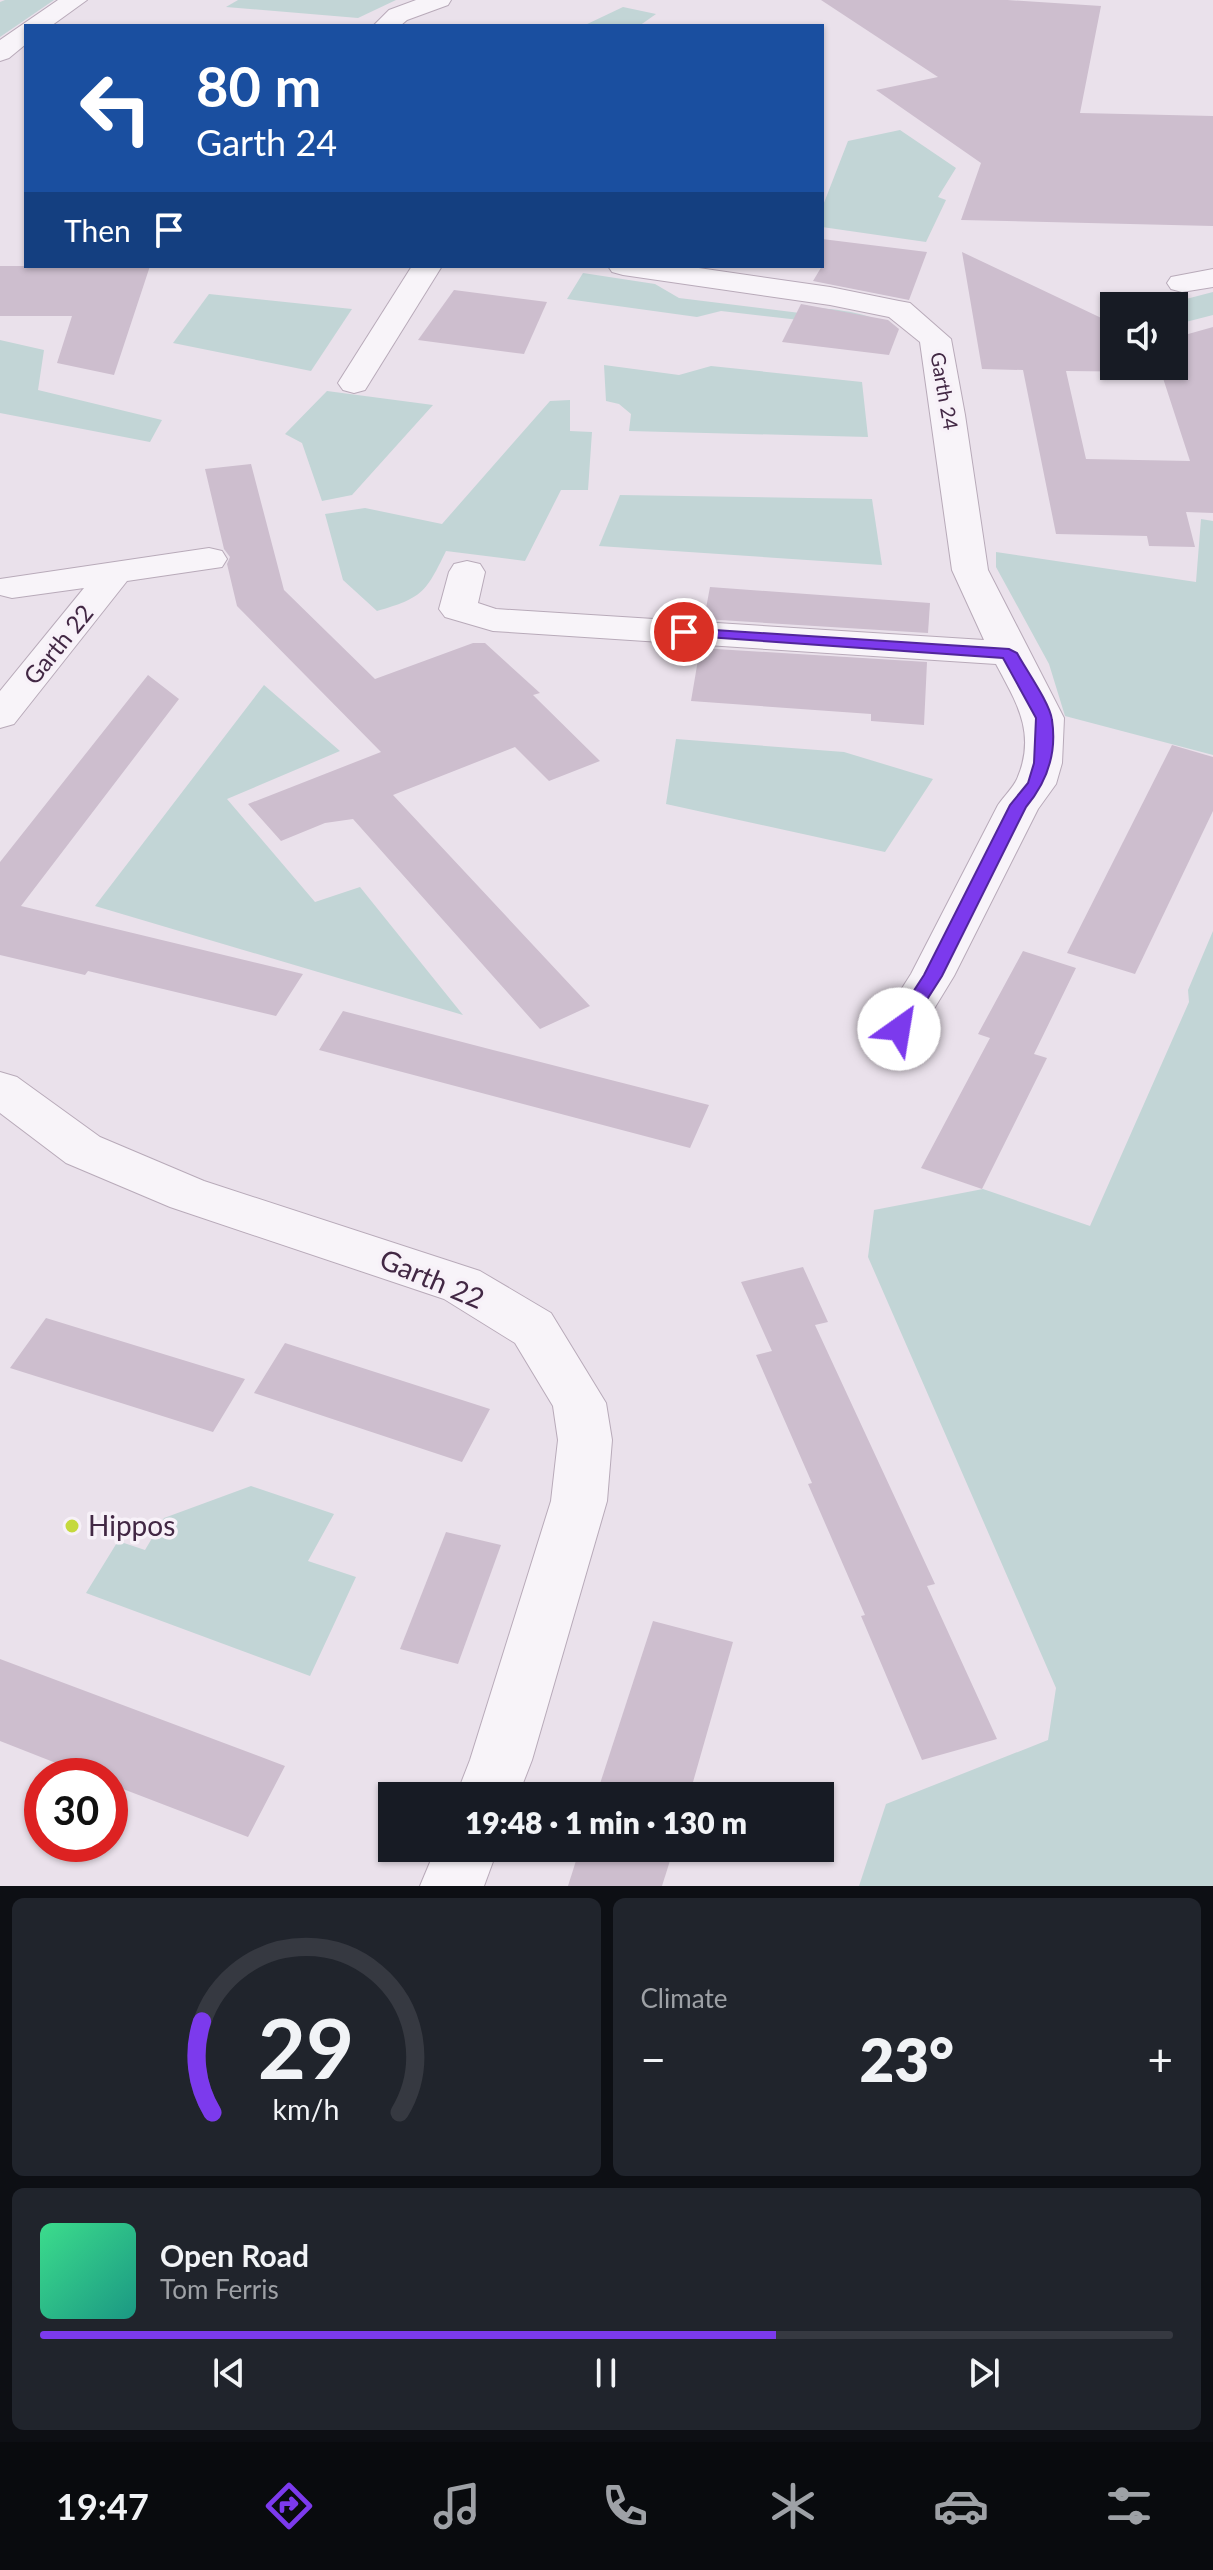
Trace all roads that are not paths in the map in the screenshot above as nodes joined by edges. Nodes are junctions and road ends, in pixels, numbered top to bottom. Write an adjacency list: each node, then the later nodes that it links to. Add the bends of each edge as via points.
1 (75, 0): 3 (street)
2 (439, 0): 4 (street)
3 (38, 24)
4 (387, 24)
5 (24, 34): 6 (street)
6 (0, 53)
7 (426, 268): 11 (street)
8 (645, 268): 16 (street, Garth 24, via 899,310 935,339 970,570)
9 (1213, 278): 10 (street)
10 (1182, 283)
11 (354, 383)
12 (209, 559): 13 (street, Garth 22)
13 (116, 572): 15 (street, Garth 22); 17 (street, Garth 22)
14 (467, 572): 16 (street, via 458,609 493,620)
15 (12, 587)
16 (1009, 653): 18 (street, Garth 24, via 1044,718 1036,784 1019,805 932,976)
17 (0, 716)
18 (899, 1029)
19 (3, 1096): 20 (street, Garth 22, via 83,1150 187,1194 462,1285 533,1328 579,1403 585,1440 579,1501)
20 (492, 1782)
21 (461, 1862): 22 (street)
22 (452, 1886)

